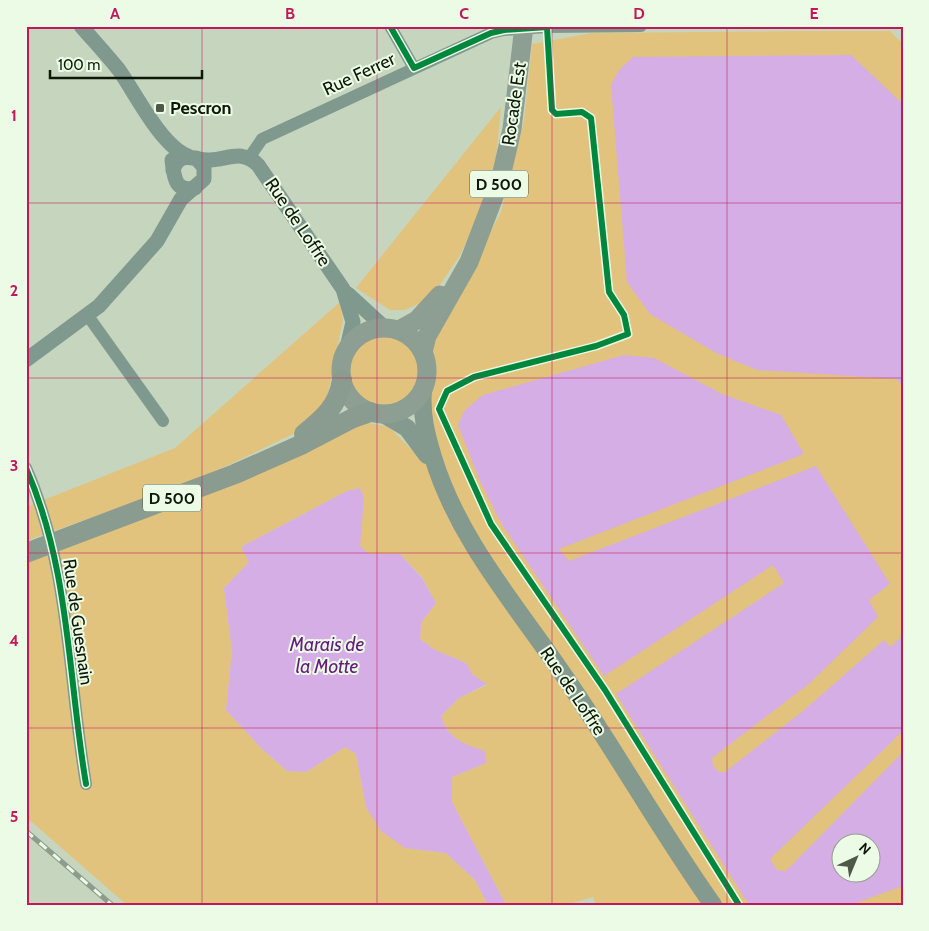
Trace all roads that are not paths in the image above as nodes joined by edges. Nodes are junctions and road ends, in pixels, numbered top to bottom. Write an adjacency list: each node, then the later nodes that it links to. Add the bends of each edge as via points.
1 (81, 26): 7 (street, via 119,71)
2 (390, 26): 6 (street)
3 (524, 26): 13 (main road, Rocade Est / D 500, via 512,129 500,181)
4 (641, 26): 5 (street, Rue Ferrer)
5 (570, 27): 6 (street, Rue Ferrer, via 498,31)
6 (414, 68): 9 (street, Rue Ferrer, via 262,139)
7 (158, 126): 8 (street, via 177,150); 10 (street, via 169,150)
8 (192, 157): 9 (street, via 210,160 235,155); 10 (street, via 178,160); 11 (street, via 204,167 205,176)
9 (249, 158): 11 (street, via 223,163); 14 (street, Rue de Loffre, via 262,170)
10 (174, 175): 11 (street, via 185,189); 12 (street, via 175,197)
11 (199, 185): 12 (street, via 181,199)
12 (167, 224): 15 (street, via 153,246)
13 (478, 238): 16 (main road, D 500, via 433,304 413,323); 18 (main road, D 500, via 462,276 427,336)
14 (343, 289): 16 (street, Rue de Loffre); 17 (street, Rue de Loffre, via 353,322)
15 (88, 316): 19 (street); 23 (street)
16 (392, 329): 17 (main road, via 363,333); 18 (main road, via 411,338)
17 (347, 348): 20 (main road, via 341,366)
18 (423, 352): 21 (main road, via 428,370)
19 (26, 360)
20 (342, 380): 22 (main road, via 352,400); 24 (highway, D 500, via 336,402 328,414)
21 (423, 390): 22 (main road, via 406,409); 26 (main road, Rue de Loffre, via 424,425)
22 (378, 414): 24 (highway, D 500, via 353,418); 26 (main road, Rue de Loffre, via 410,431)
23 (163, 421)
24 (266, 460): 27 (highway, D 500)
25 (26, 468): 28 (street, Rue de Guesnain, via 41,506 60,580)
26 (438, 474): 29 (main road, Rue de Loffre, via 460,525 476,552 576,693)
27 (26, 553)
28 (86, 784)
29 (713, 905)

